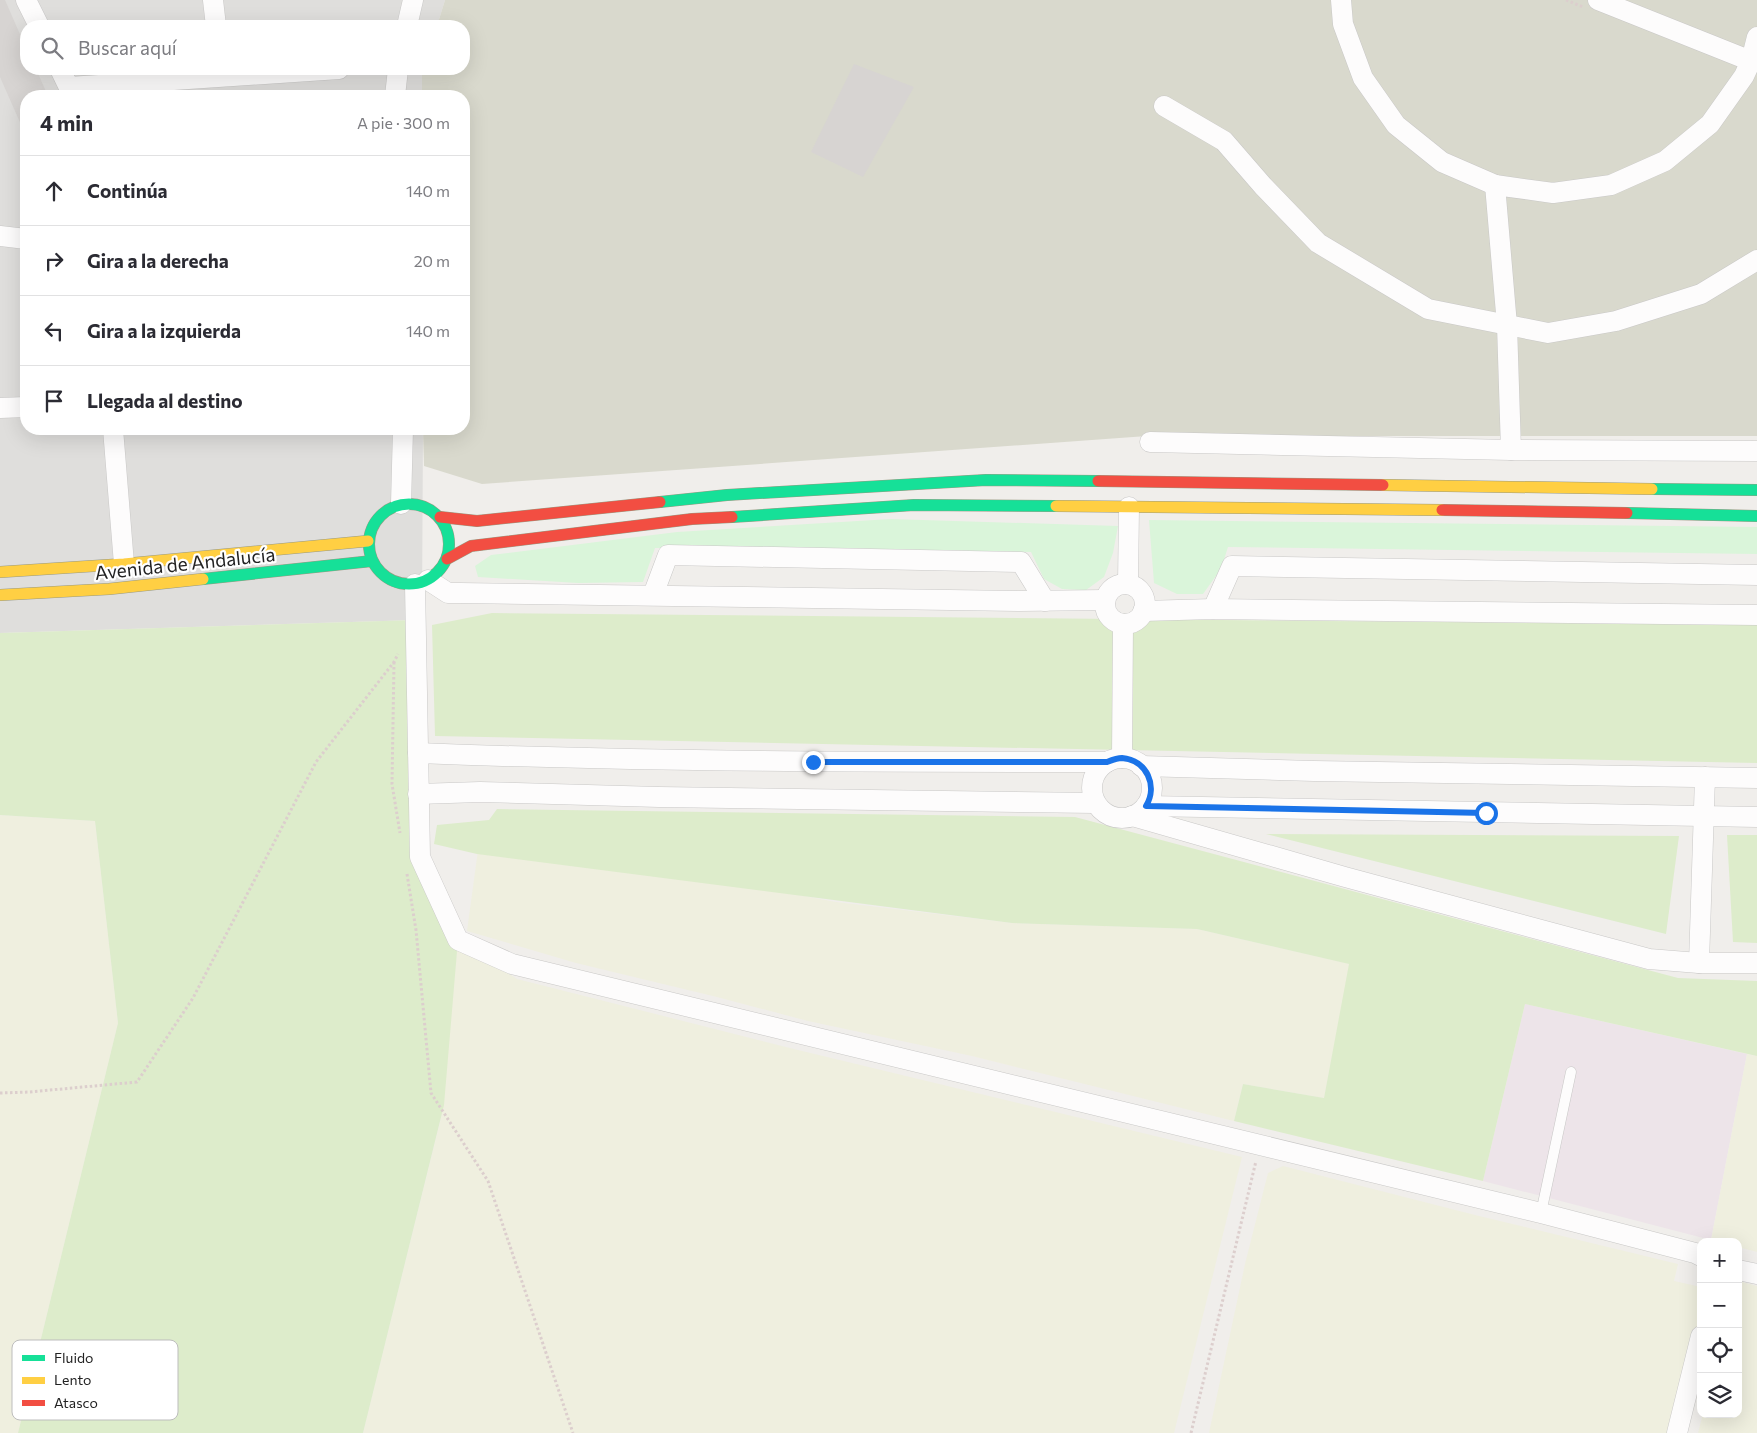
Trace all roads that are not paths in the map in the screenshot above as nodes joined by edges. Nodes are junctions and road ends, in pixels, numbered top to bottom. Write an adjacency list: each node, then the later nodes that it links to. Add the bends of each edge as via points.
1 (26, 0): 6 (street)
2 (213, 0): 7 (street)
3 (413, 0): 8 (street)
4 (1341, 0): 18 (street, via 1343,24 1363,78 1396,126 1442,162)
5 (1598, 0): 10 (street)
6 (36, 20)
7 (215, 20)
8 (408, 20)
9 (1757, 37): 10 (street)
10 (1754, 61): 18 (street, via 1710,124 1665,162 1611,185 1553,193)
11 (63, 75): 14 (street)
12 (204, 75): 15 (street)
13 (397, 75): 16 (street)
14 (70, 90)
15 (87, 90)
16 (396, 90)
17 (1164, 106): 22 (street, via 1224,141 1318,243 1428,309)
18 (1495, 185): 22 (street)
19 (0, 236): 20 (street)
20 (20, 238)
21 (1757, 260): 22 (street, via 1701,294 1616,321 1548,333)
22 (1507, 325): 28 (street)
23 (20, 407): 24 (street)
24 (0, 408)
25 (113, 435): 38 (street)
26 (403, 435): 31 (street)
27 (1150, 442): 28 (street)
28 (1511, 450): 29 (street)
29 (1757, 451)
30 (1757, 490): 34 (street, via 986,480 726,494 477,521)
31 (401, 504): 34 (street, via 429,508); 35 (street, via 378,517)
32 (1129, 507): 33 (street); 36 (street, via 914,505 692,519 471,546); 42 (street)
33 (1757, 516)
34 (440, 517): 36 (street, via 449,537)
35 (368, 541): 37 (street); 38 (street, Avenida de Andalucía)
36 (447, 559): 41 (street, via 442,567)
37 (372, 561): 41 (street, via 390,580 402,584); 43 (street, Avenida de Andalucía, via 109,589)
38 (124, 564): 39 (street, Avenida de Andalucía)
39 (0, 572)
40 (1757, 575): 47 (street, via 1232,566)
41 (421, 582): 44 (street, via 448,593); 51 (street)
42 (1128, 584): 45 (street, via 1113,588); 48 (street, via 1139,590 1144,598)
43 (0, 595)
44 (653, 595): 46 (street); 46 (street, via 668,555 1021,562)
45 (1105, 600): 46 (street); 50 (street, via 1110,617)
46 (1045, 601)
47 (1213, 609): 48 (street); 49 (street)
48 (1143, 611): 50 (street, via 1137,620)
49 (1757, 615)
50 (1123, 624): 52 (street)
51 (418, 753): 52 (street, via 793,762); 56 (street)
52 (1114, 760): 53 (street, via 1132,760); 57 (street, via 1096,773 1092,783)
53 (1141, 766): 54 (street); 58 (street, via 1151,780 1152,791)
54 (1705, 778): 55 (street); 59 (street)
55 (1757, 778)
56 (418, 794): 57 (street, via 480,792); 64 (street, via 420,857 458,940 512,964)
57 (1095, 803): 58 (street, via 1110,816 1122,818)
58 (1139, 811): 59 (street); 61 (street, via 1345,877 1649,959)
59 (1702, 817): 60 (street); 61 (street)
60 (1757, 817)
61 (1699, 963): 62 (street)
62 (1757, 963)
63 (1571, 1072): 64 (lane)
64 (1541, 1213): 65 (street)
65 (1697, 1254)
66 (1742, 1271): 67 (street)
67 (1757, 1274)
68 (1697, 1352): 69 (street)
69 (1677, 1433)

